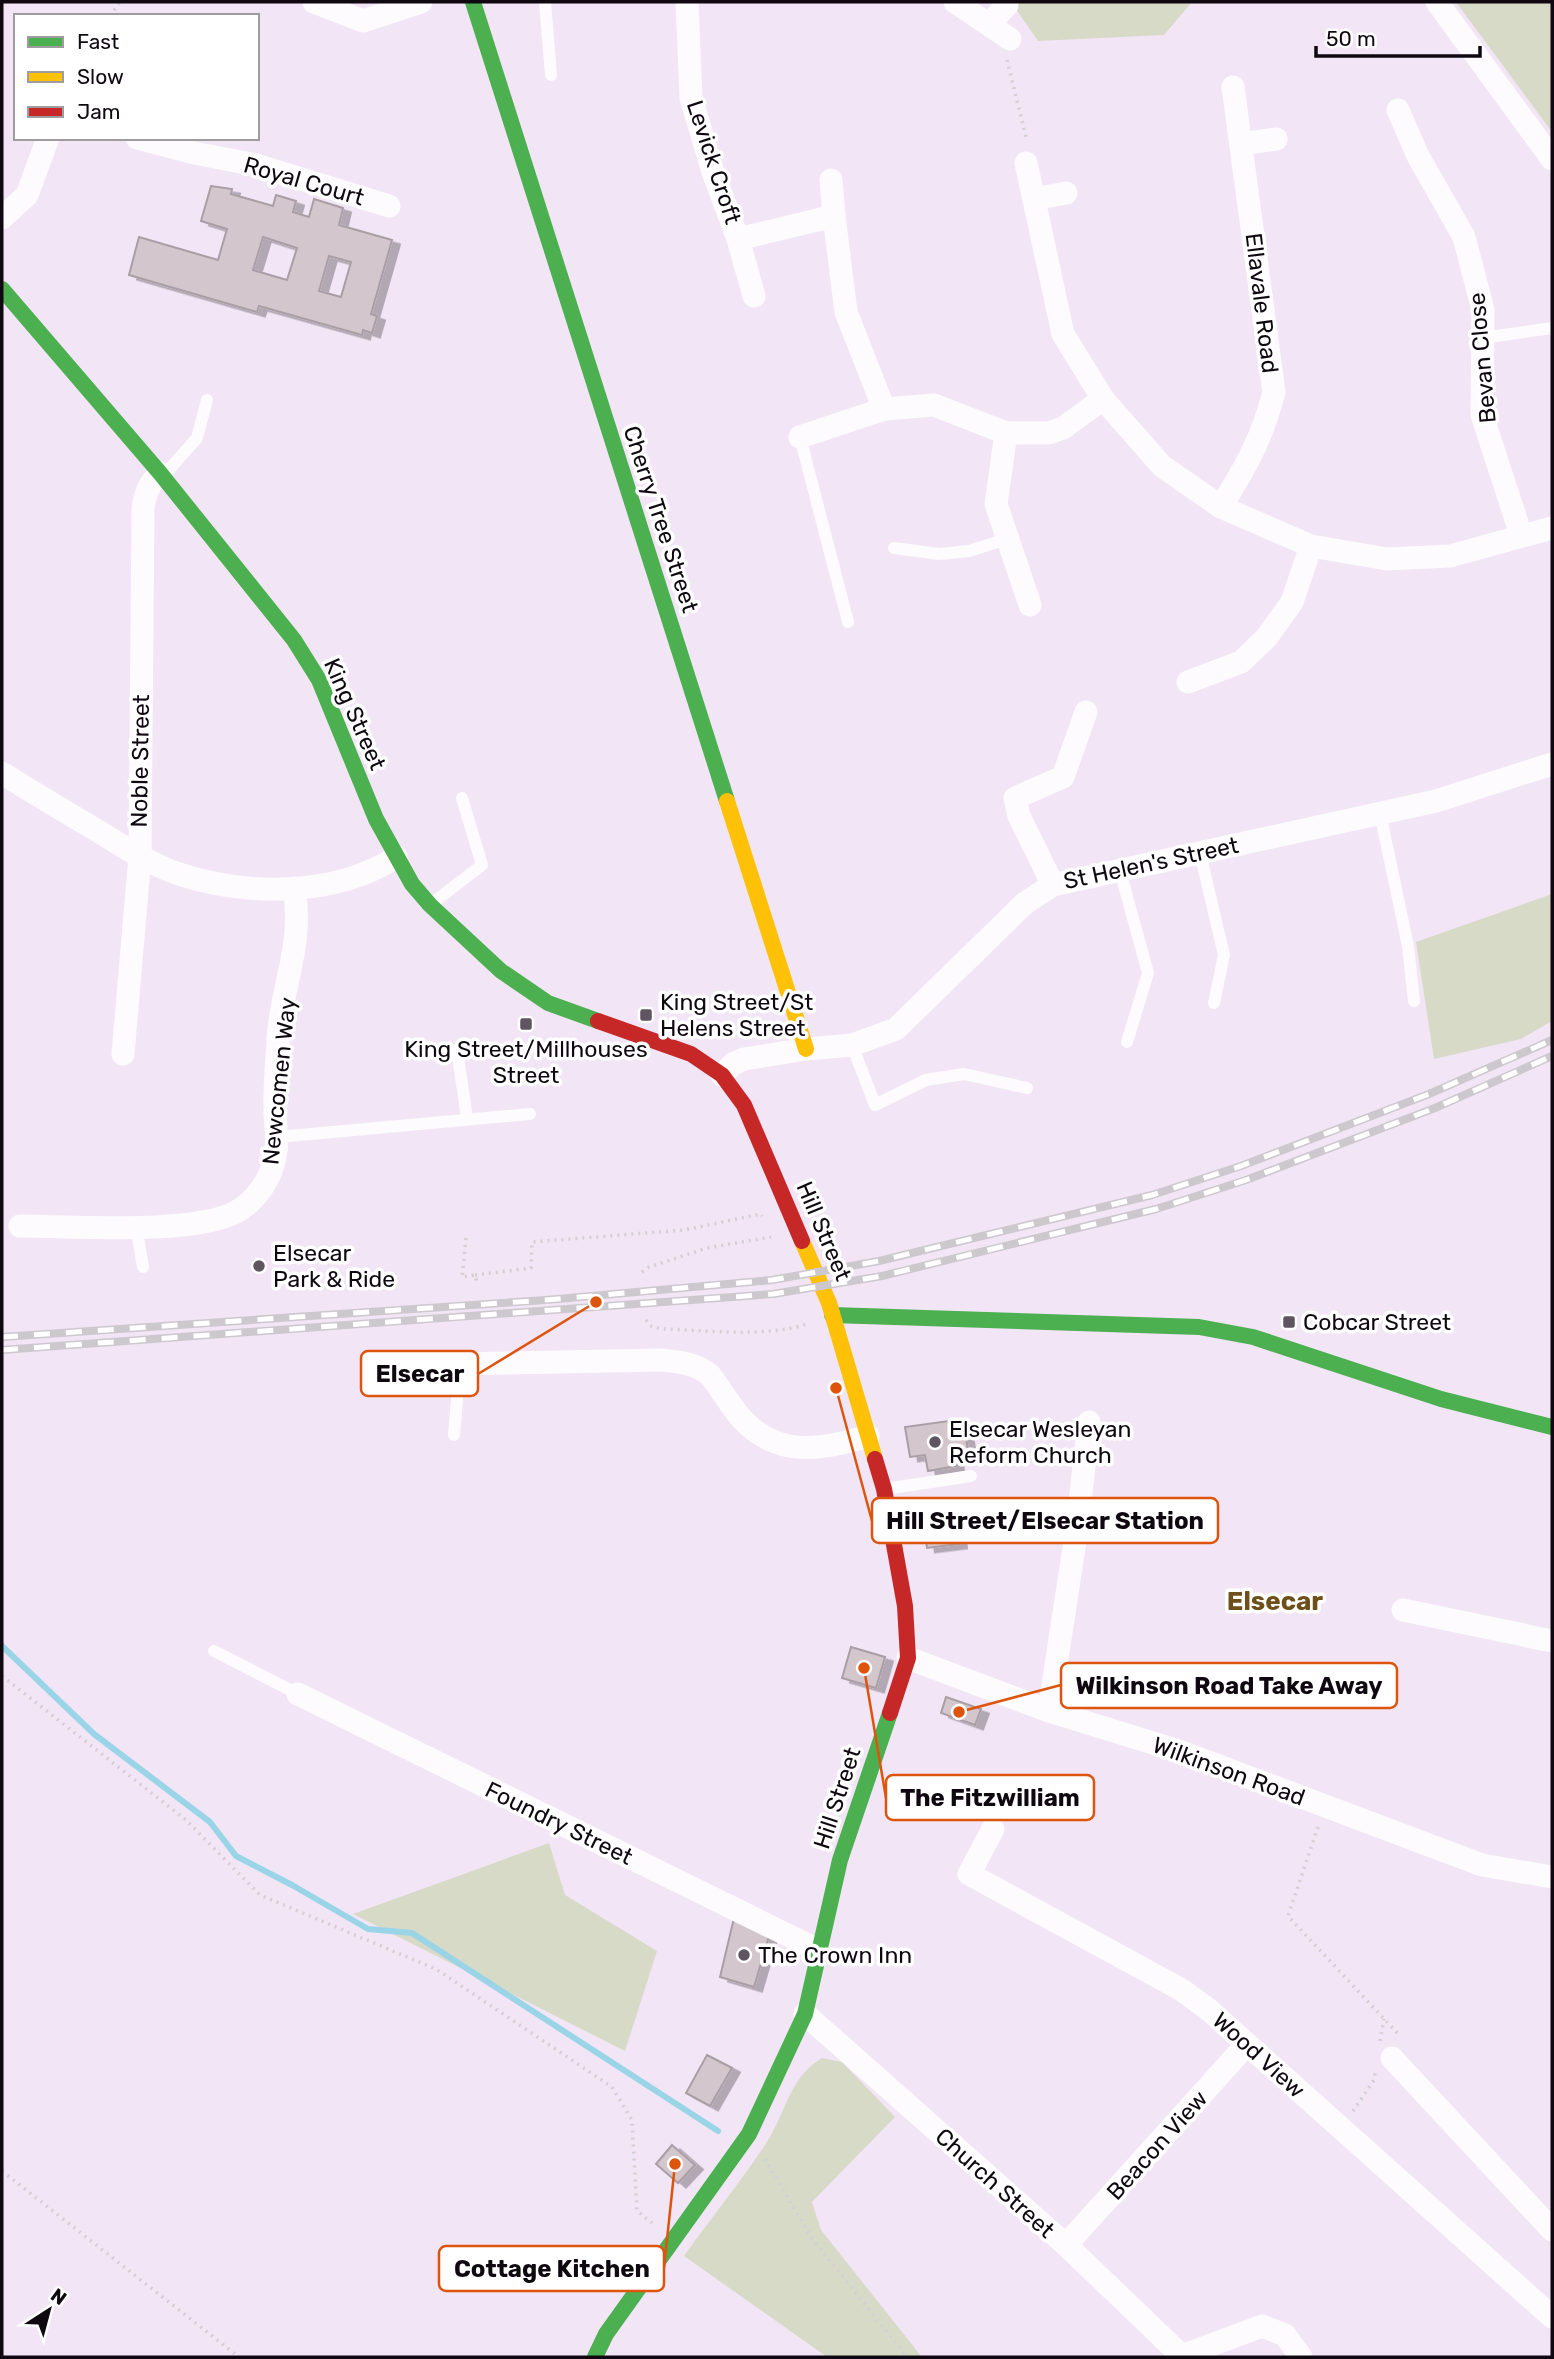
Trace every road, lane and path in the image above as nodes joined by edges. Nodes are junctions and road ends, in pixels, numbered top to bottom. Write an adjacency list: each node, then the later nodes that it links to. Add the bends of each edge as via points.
1 (314, 2): 2 (street, via 363,21)
2 (421, 2)
3 (473, 2): 62 (main road, Cherry Tree Street)
4 (545, 2): 11 (lane)
5 (687, 2): 26 (street, Levick Croft, via 691,98)
6 (955, 2): 9 (street)
7 (1437, 2): 18 (street)
8 (1007, 5): 9 (street)
9 (989, 24): 10 (street)
10 (1010, 39): 19 (path, via 1006,57 1030,153)
11 (551, 75)
12 (1233, 87): 17 (street, Ellavale Road)
13 (1398, 110): 30 (street, Bevan Close, via 1464,237 1483,310)
14 (1276, 139): 17 (street)
15 (47, 140): 25 (street, via 27,195)
16 (145, 140): 23 (street, Royal Court, via 256,165)
17 (1241, 144): 37 (street, Ellavale Road, via 1274,392 1251,458)
18 (1552, 159)
19 (1026, 163): 22 (street)
20 (831, 180): 24 (street)
21 (1066, 193): 22 (street)
22 (1034, 199): 31 (street, via 1063,334)
23 (389, 206)
24 (834, 216): 26 (street, Levick Croft); 33 (street, via 846,312)
25 (2, 218)
26 (738, 239): 28 (street, Levick Croft)
27 (3, 292): 36 (main road, King Street)
28 (754, 296)
29 (1552, 328): 30 (lane)
30 (1482, 338): 39 (street, Bevan Close, via 1482,415)
31 (1103, 399): 34 (street, via 1049,433); 37 (street, via 1162,466)
32 (206, 400): 36 (lane, via 197,438)
33 (884, 409): 34 (street, via 934,405); 35 (street)
34 (1006, 433): 40 (street, via 996,504)
35 (800, 437): 44 (lane)
36 (161, 475): 52 (street, Noble Street, via 150,483 143,508); 53 (main road, King Street, via 295,640 319,680)
37 (1221, 507): 41 (street)
38 (1552, 528): 39 (street)
39 (1521, 535): 41 (street, via 1437,557 1387,559)
40 (1007, 539): 42 (lane, via 969,551 939,554); 43 (street)
41 (1311, 546): 45 (street, via 1292,602 1268,637 1241,662)
42 (894, 548)
43 (1030, 605)
44 (848, 622)
45 (1188, 682)
46 (1086, 712): 55 (street, via 1063,777 1015,798 1018,816)
47 (1552, 764): 50 (street, St Helen's Street, via 1436,801)
48 (2, 773): 52 (street)
49 (462, 798): 57 (lane, via 482,865)
50 (1380, 813): 51 (street, St Helen's Street); 58 (lane, via 1408,946)
51 (1200, 853): 54 (street, St Helen's Street); 59 (lane, via 1224,955)
52 (140, 856): 56 (street, via 207,881); 64 (street, Noble Street)
53 (396, 857): 56 (street, via 359,875); 57 (main road, King Street)
54 (1120, 871): 55 (street, St Helen's Street); 60 (lane, via 1147,973)
55 (1053, 885): 61 (street, St Helen's Street, via 1024,903 896,1029)
56 (294, 888): 69 (street, Newcomen Way, via 296,947 278,1036)
57 (430, 905): 65 (main road, King Street, via 501,971 548,1003 691,1054)
58 (1414, 1001)
59 (1214, 1003)
60 (1127, 1042)
61 (852, 1045): 62 (street, St Helen's Street); 66 (lane, via 875,1105 926,1080 964,1074)
62 (806, 1049): 65 (street, St Helen's Street, via 744,1059)
63 (457, 1050): 68 (lane)
64 (123, 1054)
65 (722, 1075): 79 (main road, Hill Street, via 752,1123)
66 (1027, 1088)
67 (530, 1114): 68 (lane)
68 (467, 1118): 69 (lane)
69 (278, 1137): 72 (street, Newcomen Way, via 268,1178 250,1203 221,1219)
70 (767, 1225): 77 (path, via 761,1214 684,1230 532,1242 531,1268)
71 (20, 1226): 72 (street, Newcomen Way)
72 (136, 1226): 75 (lane)
73 (772, 1236): 76 (path, via 707,1248)
74 (466, 1238): 77 (path, via 462,1277)
75 (143, 1267)
76 (642, 1272)
77 (475, 1275): 78 (path)
78 (477, 1283)
79 (831, 1309): 80 (path, via 794,1328 662,1329); 84 (main road, via 1199,1327 1253,1337 1441,1399); 86 (main road, Hill Street)
80 (646, 1320)
81 (460, 1364): 82 (street); 85 (lane); 86 (street, via 686,1362 710,1375 744,1421 771,1441 816,1449)
82 (400, 1366)
83 (1089, 1422): 95 (street)
84 (1552, 1427)
85 (454, 1435)
86 (868, 1436): 88 (main road, Hill Street)
87 (971, 1476): 88 (lane)
88 (884, 1489): 92 (main road, Hill Street, via 905,1606)
89 (1403, 1610): 90 (street)
90 (1552, 1641)
91 (214, 1651): 94 (lane)
92 (908, 1658): 95 (street, Wilkinson Road); 99 (main road, Hill Street, via 840,1860)
93 (2, 1676): 108 (path, via 186,1820 260,1895 436,1969 612,2087 632,2120 637,2211)
94 (298, 1694): 99 (street, Foundry Street)
95 (1049, 1711): 96 (street, Wilkinson Road, via 1179,1751)
96 (1326, 1806): 98 (street, Wilkinson Road, via 1482,1865); 101 (path, via 1288,1916)
97 (993, 1829): 102 (street, Wood View, via 969,1874 1182,1990)
98 (1552, 1877)
99 (820, 1951): 100 (main road, Hill Street)
100 (805, 2014): 105 (main road, Hill Street); 109 (street, Church Street)
101 (1384, 2019): 103 (path); 103 (path, via 1406,2043)
102 (1247, 2045): 104 (street, Wood View); 109 (street, Beacon View)
103 (1383, 2056): 104 (path, via 1374,2080); 107 (street)
104 (1341, 2128): 110 (street, Wood View)
105 (749, 2134): 108 (main road, Hill Street); 113 (path, via 811,2237)
106 (2, 2171): 111 (path)
107 (1552, 2230)
108 (674, 2240): 112 (main road, Hill Street)
109 (1066, 2245): 114 (street, Church Street)
110 (1552, 2317)
111 (239, 2357)
112 (594, 2357)
113 (907, 2357)
114 (1182, 2357): 115 (street, Church Street, via 1262,2326 1286,2335)
115 (1301, 2357)

